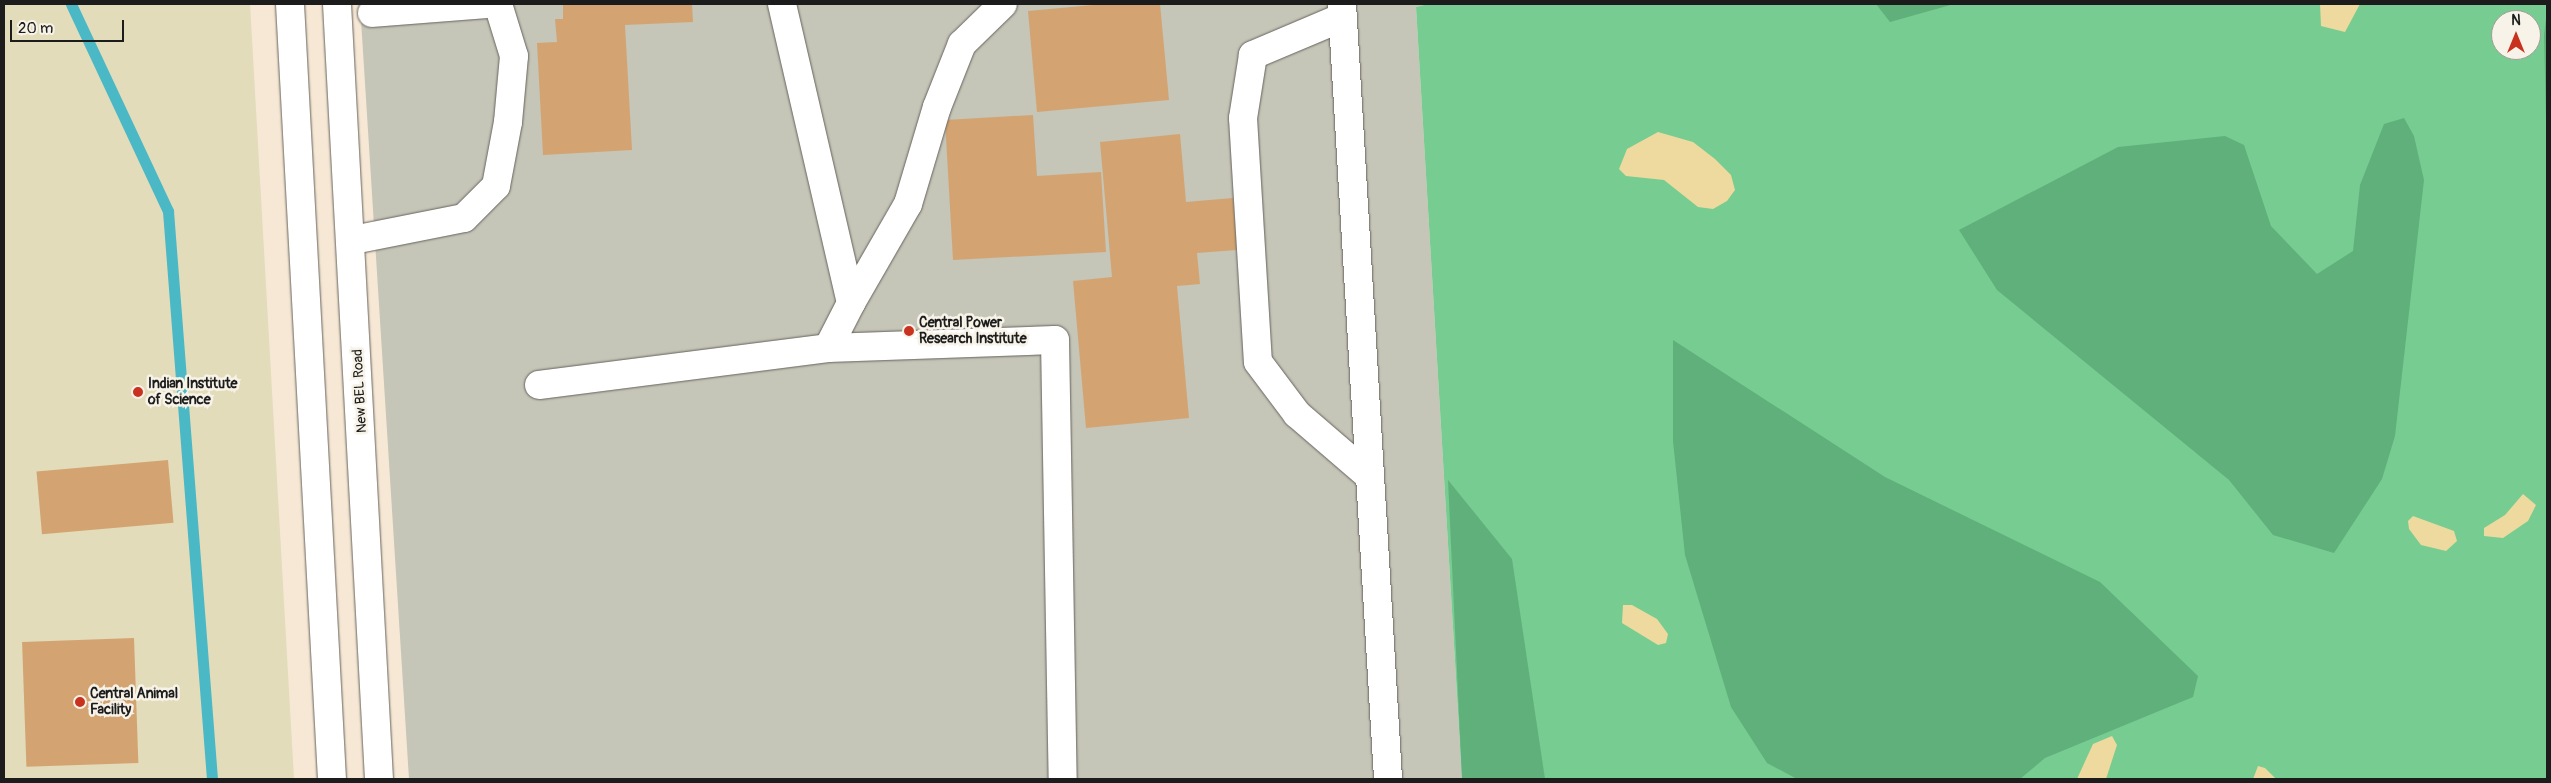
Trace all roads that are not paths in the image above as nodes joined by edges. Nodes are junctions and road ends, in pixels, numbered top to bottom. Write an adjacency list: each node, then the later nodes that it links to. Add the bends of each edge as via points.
1 (290, 4): 14 (main road)
2 (336, 4): 9 (main road, New BEL Road)
3 (486, 4): 8 (main road)
4 (498, 4): 9 (main road, via 514,56 508,122 496,186 464,218)
5 (782, 4): 10 (main road)
6 (1003, 4): 10 (main road, via 962,44 937,106 908,204)
7 (1342, 10): 13 (main road); 13 (main road, via 1254,55 1243,118 1258,362 1297,414)
8 (372, 13)
9 (353, 240): 15 (main road, New BEL Road)
10 (851, 303): 11 (main road)
11 (828, 348): 12 (main road); 16 (main road, via 1055,340)
12 (539, 385)
13 (1369, 476): 17 (main road)
14 (332, 779)
15 (379, 779)
16 (1063, 779)
17 (1388, 779)

